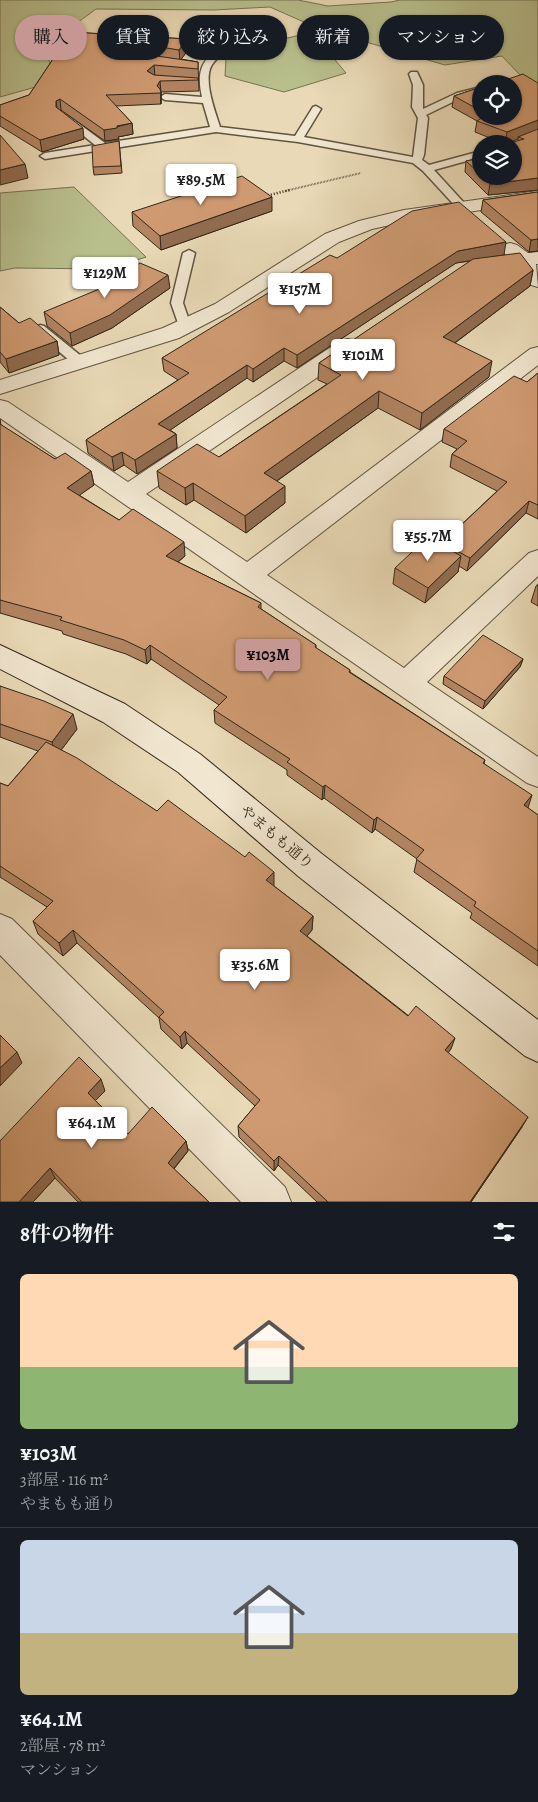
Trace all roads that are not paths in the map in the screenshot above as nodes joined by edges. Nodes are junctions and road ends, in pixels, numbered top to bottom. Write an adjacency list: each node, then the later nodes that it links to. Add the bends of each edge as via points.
1 (210, 60): 5 (lane, via 200,68 199,85)
2 (414, 74): 7 (lane)
3 (472, 93): 7 (lane)
4 (165, 97): 5 (lane)
5 (207, 100): 9 (lane)
6 (316, 109): 10 (lane)
7 (421, 114): 14 (lane)
8 (62, 115): 11 (lane)
9 (216, 128): 10 (lane); 11 (lane)
10 (298, 138): 14 (lane)
11 (102, 146): 12 (lane)
12 (45, 156)
13 (472, 156): 15 (lane)
14 (416, 161): 15 (lane)
15 (427, 169): 17 (lane)
16 (538, 196): 17 (street)
17 (470, 214): 24 (street, via 404,216 332,238 222,308)
18 (500, 240): 20 (street)
19 (189, 253): 24 (lane, via 177,303)
20 (530, 259): 21 (street); 22 (street)
21 (464, 269)
22 (538, 282)
23 (31, 322): 27 (lane)
24 (185, 326): 27 (street)
25 (366, 335): 30 (street)
26 (538, 354): 32 (street)
27 (80, 363): 28 (street)
28 (0, 387)
29 (0, 407): 30 (street)
30 (128, 494): 32 (street)
31 (538, 560): 34 (street)
32 (248, 576): 34 (street)
33 (0, 656): 37 (street, やまもも通り, via 114,713 188,763 310,865)
34 (406, 684): 35 (street)
35 (538, 774)
36 (0, 930): 38 (street)
37 (538, 1042)
38 (270, 1202)

